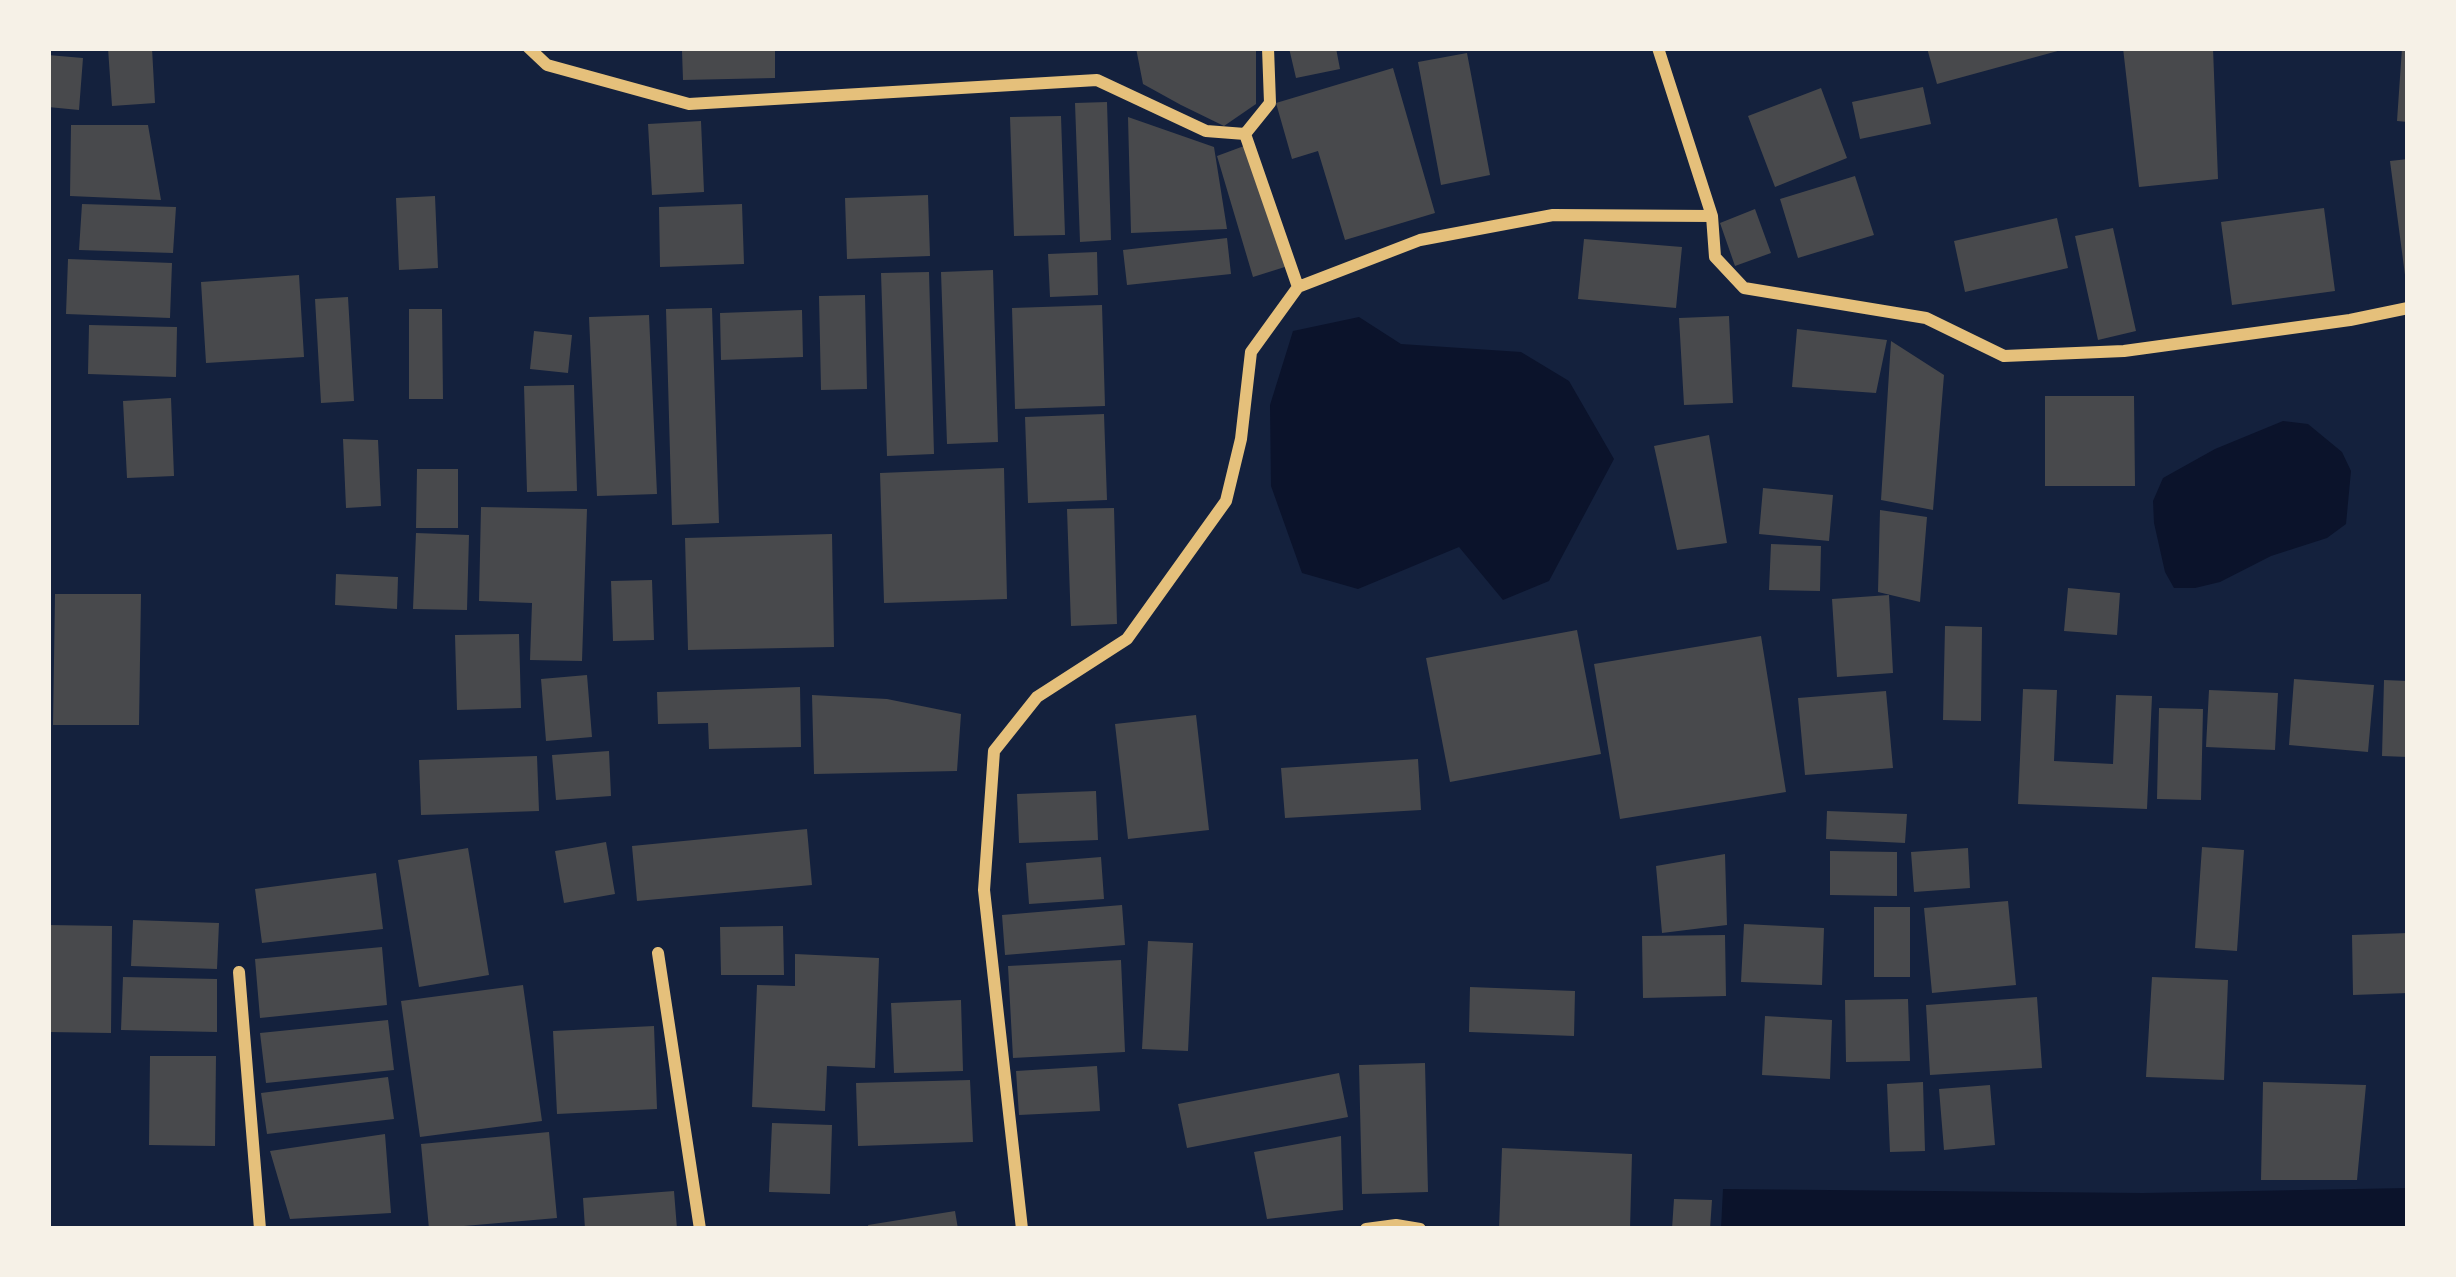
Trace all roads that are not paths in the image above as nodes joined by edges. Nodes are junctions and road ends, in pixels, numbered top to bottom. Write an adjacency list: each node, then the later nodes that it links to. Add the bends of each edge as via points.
1 (529, 48): 4 (street, via 547,65 689,104 1097,80 1206,131)
2 (1268, 48): 4 (street, via 1270,103)
3 (1658, 48): 5 (street)
4 (1245, 134): 6 (street)
5 (1712, 216): 6 (street, via 1552,215 1420,240); 7 (street, via 1715,257 1744,288 1926,318 2005,356 2124,351)
6 (1298, 287): 12 (street, via 1251,352 1226,501 1127,639 1037,697 994,751 984,890)
7 (2408, 308)
8 (658, 952): 11 (street)
9 (239, 972): 10 (street)
10 (260, 1229)
11 (700, 1229)
12 (1022, 1229)
13 (1366, 1229): 14 (street)
14 (1420, 1229)

